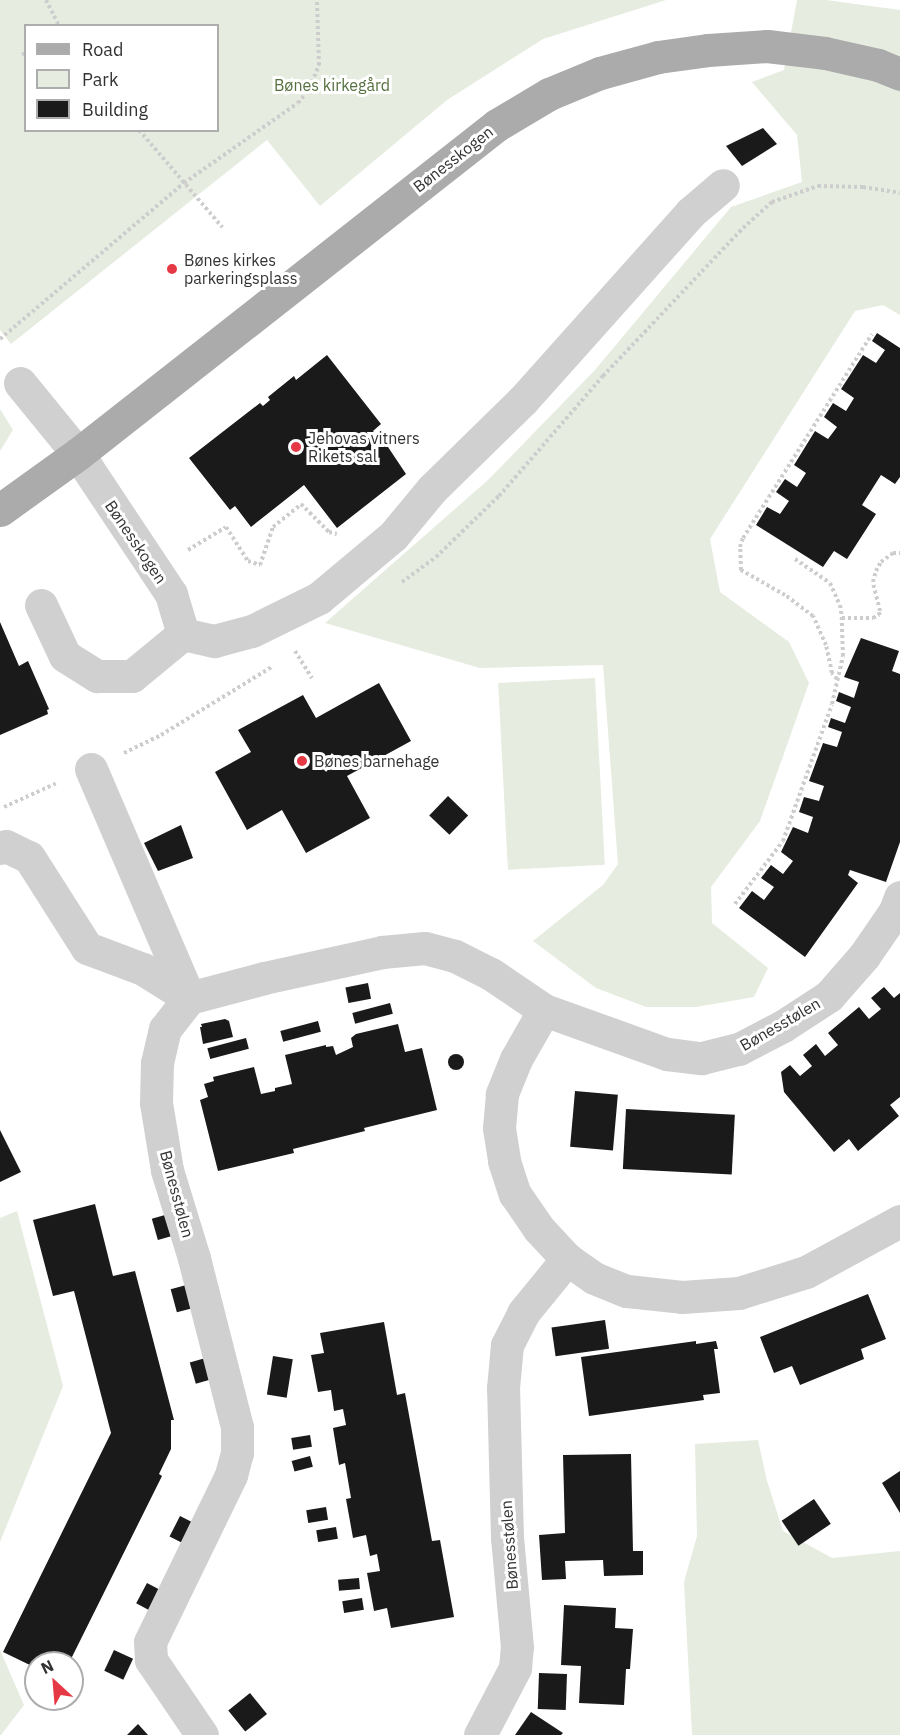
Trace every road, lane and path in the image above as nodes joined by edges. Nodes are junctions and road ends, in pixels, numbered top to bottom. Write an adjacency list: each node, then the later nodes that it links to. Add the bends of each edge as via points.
1 (46, 0): 3 (path)
2 (317, 0): 6 (path, via 319,65 310,88 298,103)
3 (58, 24)
4 (900, 74): 12 (main road, Bønesskogen, via 825,53 767,46 658,57 549,94 497,125)
5 (142, 132): 6 (path)
6 (184, 183): 8 (path); 10 (path)
7 (723, 185): 20 (street, via 690,213 523,400 432,489 393,536 320,598 252,631 214,641)
8 (222, 227)
9 (872, 334): 21 (path, via 740,547 741,570 813,616)
10 (0, 339)
11 (20, 382): 12 (street)
12 (78, 454): 13 (main road, Bønesskogen); 20 (street, Bønesskogen, via 171,594)
13 (0, 510)
14 (341, 535): 15 (path, via 329,532 301,504 273,527 261,566 248,561 226,527)
15 (186, 551)
16 (900, 553): 19 (path, via 893,553 876,571 873,582 879,615)
17 (795, 559): 19 (path, via 830,583)
18 (41, 605): 20 (street, via 65,656 97,676 132,676)
19 (842, 618): 21 (path, via 843,656)
20 (183, 634)
21 (837, 679): 25 (path, via 832,704 783,841)
22 (91, 769): 26 (street)
23 (0, 848): 26 (street, via 6,846 29,857 87,948 143,969)
24 (900, 897): 27 (street, Bønesstølen, via 895,911 864,956 829,996 739,1049 702,1058 667,1054)
25 (735, 904)
26 (189, 998): 27 (street, Bønesstølen, via 382,952 425,948 455,956 483,970); 30 (street, Bønesstølen, via 165,1029 157,1063 156,1103 168,1170 237,1427 237,1453 231,1475 150,1642 151,1660)
27 (544, 1010): 29 (street, via 516,1059 502,1094 499,1128 515,1194 539,1229)
28 (900, 1221): 29 (street, via 806,1272 739,1293 682,1297 627,1291 594,1278)
29 (567, 1259): 31 (street, Bønesstølen, via 523,1314 507,1345 502,1388 507,1538 517,1647 515,1668)
30 (202, 1735)
31 (480, 1735)

